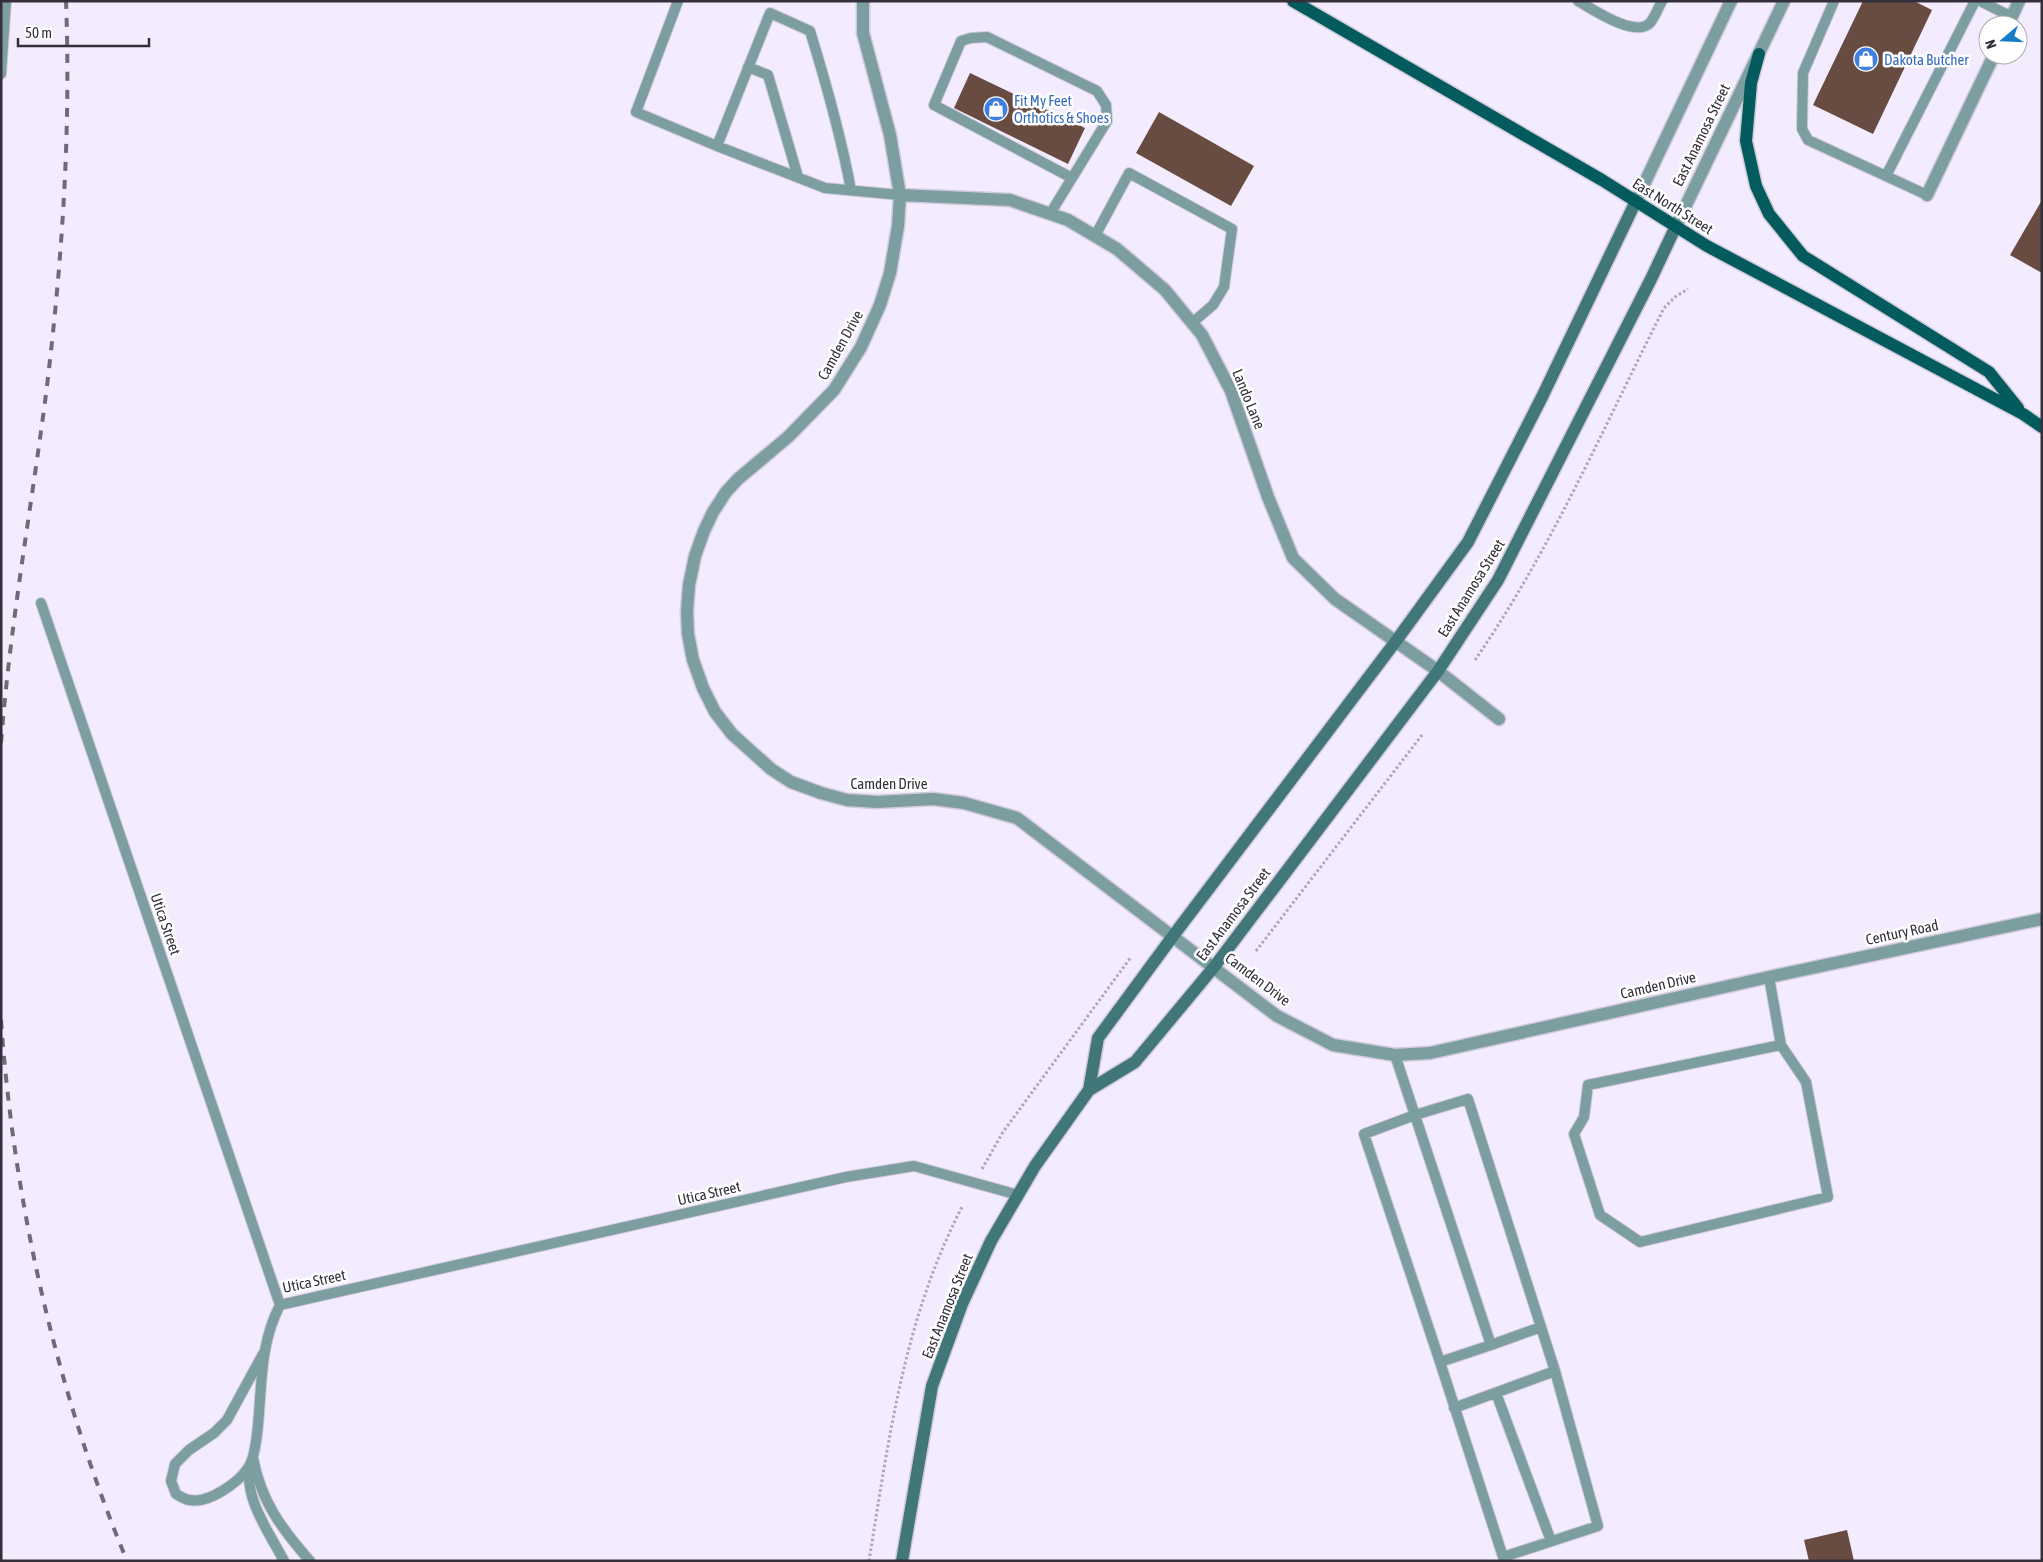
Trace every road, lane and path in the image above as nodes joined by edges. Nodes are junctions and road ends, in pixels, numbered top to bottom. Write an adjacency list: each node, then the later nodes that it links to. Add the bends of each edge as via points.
1 (6, 1): 18 (lane)
2 (678, 1): 19 (lane, via 636,112)
3 (863, 1): 24 (street, Camden Drive, via 863,33 890,135)
4 (1294, 1): 26 (main road, East North Street)
5 (1578, 1): 6 (lane, via 1633,29 1651,22)
6 (1662, 1)
7 (1731, 1): 26 (street, East Anamosa Street)
8 (1784, 1): 15 (street, East Anamosa Street)
9 (1834, 1): 20 (lane, via 1803,73 1802,129 1808,140)
10 (1975, 1): 20 (lane)
11 (1980, 1): 13 (lane)
12 (2020, 1): 14 (street)
13 (2001, 15)
14 (2013, 15)
15 (1759, 54): 28 (street, East Anamosa Street); 32 (main road, via 1751,84 1746,141 1756,186 1769,214 1802,256 1989,372)
16 (1989, 65): 25 (street)
17 (748, 67): 19 (lane); 21 (lane, via 768,75); 23 (lane, via 770,13 810,30 845,155)
18 (1, 74)
19 (717, 146): 21 (lane)
20 (1886, 176): 25 (lane)
21 (798, 177): 23 (lane, via 825,188)
22 (1072, 178): 22 (lane, via 1107,121 1106,105 1097,91 987,37 961,41 934,106); 27 (lane)
23 (851, 190): 24 (lane)
24 (900, 194): 27 (street, Lando Lane, via 1010,200); 41 (street, Camden Drive, via 890,273 861,347 820,406 726,492 704,531 695,556 686,610 691,651 703,688 715,712 732,734 771,769 791,782 847,800 932,799 964,803 1017,818)
25 (1927, 195)
26 (1636, 201): 28 (main road, East North Street); 35 (main road, East Anamosa Street, via 1468,542)
27 (1050, 214): 29 (street, Lando Lane)
28 (1676, 226): 32 (main road, East North Street, via 1707,246); 37 (main road, East Anamosa Street, via 1498,580)
29 (1096, 236): 31 (street, Lando Lane, via 1117,249 1165,290); 31 (lane, via 1129,173 1232,229 1224,287 1213,305)
30 (1688, 290): 36 (path, via 1664,308 1528,576)
31 (1192, 324): 35 (street, Lando Lane, via 1202,335 1231,391 1293,558 1335,599)
32 (2023, 414): 33 (main road, East North Street)
33 (2042, 427)
34 (41, 603): 53 (lane, Utica Street)
35 (1396, 641): 37 (street, Lando Lane); 41 (main road, East Anamosa Street)
36 (1475, 660)
37 (1438, 671): 38 (street, Lando Lane); 44 (main road, East Anamosa Street)
38 (1499, 718)
39 (1422, 735): 42 (path)
40 (2042, 920): 45 (street, Century Road)
41 (1173, 936): 44 (street, Camden Drive); 48 (main road, East Anamosa Street, via 1098,1038)
42 (1256, 951)
43 (1131, 957): 50 (path, via 1002,1132)
44 (1214, 966): 47 (street, Camden Drive, via 1277,1016 1334,1045); 48 (main road, East Anamosa Street, via 1134,1062)
45 (1769, 977): 46 (lane); 47 (street, Camden Drive, via 1430,1053)
46 (1781, 1045): 46 (lane, via 1588,1086 1584,1117 1574,1134 1600,1215 1640,1242 1828,1197 1806,1082)
47 (1395, 1055): 49 (lane)
48 (1090, 1090): 51 (main road, East Anamosa Street)
49 (1415, 1115): 54 (lane, via 1468,1099); 55 (lane); 57 (lane, via 1364,1134)
50 (982, 1169)
51 (1018, 1195): 53 (lane, Utica Street, via 914,1166 846,1177); 67 (main road, East Anamosa Street, via 962,1304 932,1386)
52 (963, 1205): 66 (path, via 944,1242 901,1374)
53 (280, 1305): 56 (lane, via 270,1324)
54 (1540, 1327): 55 (lane); 58 (lane)
55 (1491, 1345): 57 (lane)
56 (264, 1354): 61 (lane, via 257,1439); 62 (lane, via 227,1420 175,1464 171,1481 176,1494 191,1501 207,1499 229,1488)
57 (1440, 1362): 60 (lane)
58 (1555, 1371): 59 (lane); 63 (lane, via 1598,1526)
59 (1496, 1393): 60 (lane); 63 (lane)
60 (1454, 1408): 63 (lane, via 1503,1557)
61 (252, 1454): 62 (lane); 65 (lane, via 261,1491 275,1517)
62 (249, 1468): 64 (lane, via 253,1501)
63 (1551, 1541)
64 (284, 1561)
65 (310, 1561)
66 (869, 1561)
67 (902, 1561)

